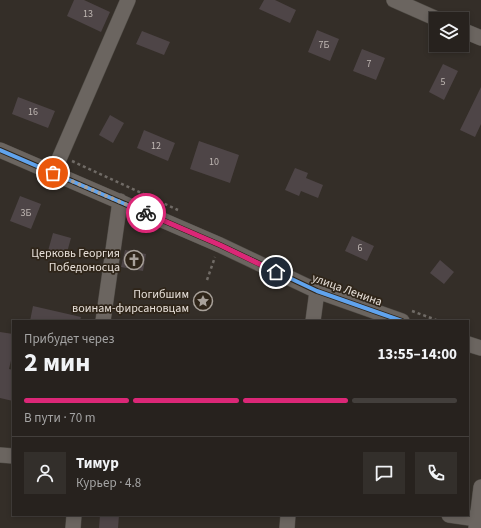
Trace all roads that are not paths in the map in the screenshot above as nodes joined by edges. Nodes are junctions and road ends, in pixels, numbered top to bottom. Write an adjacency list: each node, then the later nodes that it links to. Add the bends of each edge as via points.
1 (128, 0): 7 (street)
2 (394, 0): 3 (street)
3 (429, 15)
4 (469, 33): 5 (street)
5 (481, 38)
6 (0, 150): 7 (street, улица Ленина)
7 (53, 173): 8 (street, улица Ленина)
8 (120, 201): 9 (street, улица Ленина); 10 (street)
9 (317, 292): 11 (street); 12 (street, улица Ленина)
10 (103, 320)
11 (313, 320)
12 (399, 320)
13 (469, 344): 14 (street)
14 (481, 348)
15 (0, 455): 16 (street)
16 (12, 456)
17 (481, 487): 21 (street)
18 (74, 516): 22 (street)
19 (288, 516): 23 (street)
20 (453, 516): 21 (street)
21 (476, 523)
22 (72, 528)
23 (287, 528)

